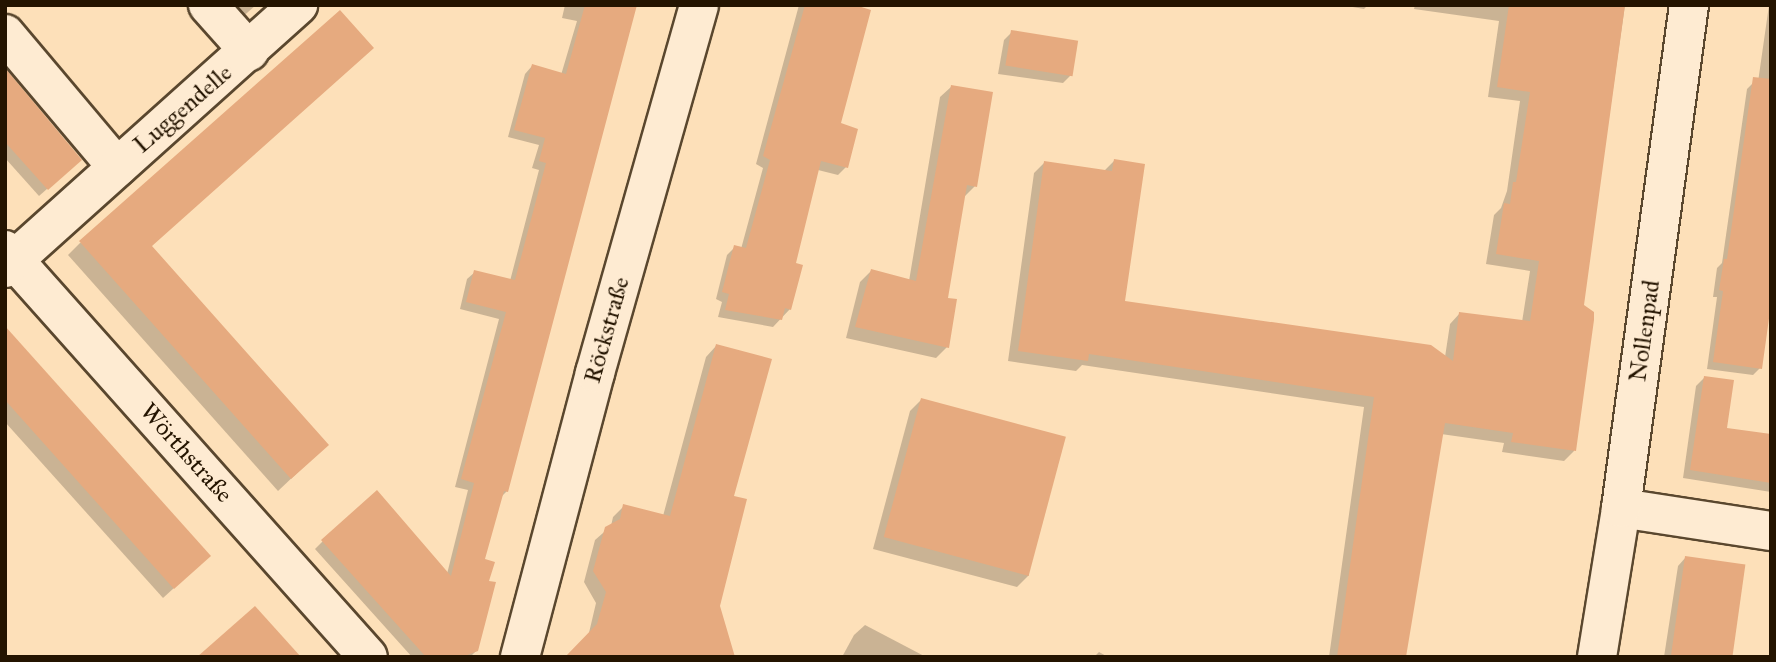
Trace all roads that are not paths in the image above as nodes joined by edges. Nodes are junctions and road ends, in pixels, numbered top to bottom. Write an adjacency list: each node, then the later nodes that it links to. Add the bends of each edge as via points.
1 (208, 5): 6 (street, Luggendelle)
2 (298, 5): 6 (street, Luggendelle)
3 (699, 5): 12 (street, Röckstraße)
4 (1689, 5): 9 (street, Nollenpad)
5 (5, 34): 7 (street, Luggendelle)
6 (249, 51): 7 (street, Luggendelle)
7 (117, 167): 8 (street, Luggendelle)
8 (8, 259): 11 (street, Wörthstraße)
9 (1621, 508): 10 (street); 13 (street, Nollenpad)
10 (1771, 531)
11 (368, 657)
12 (520, 657)
13 (1597, 657)

